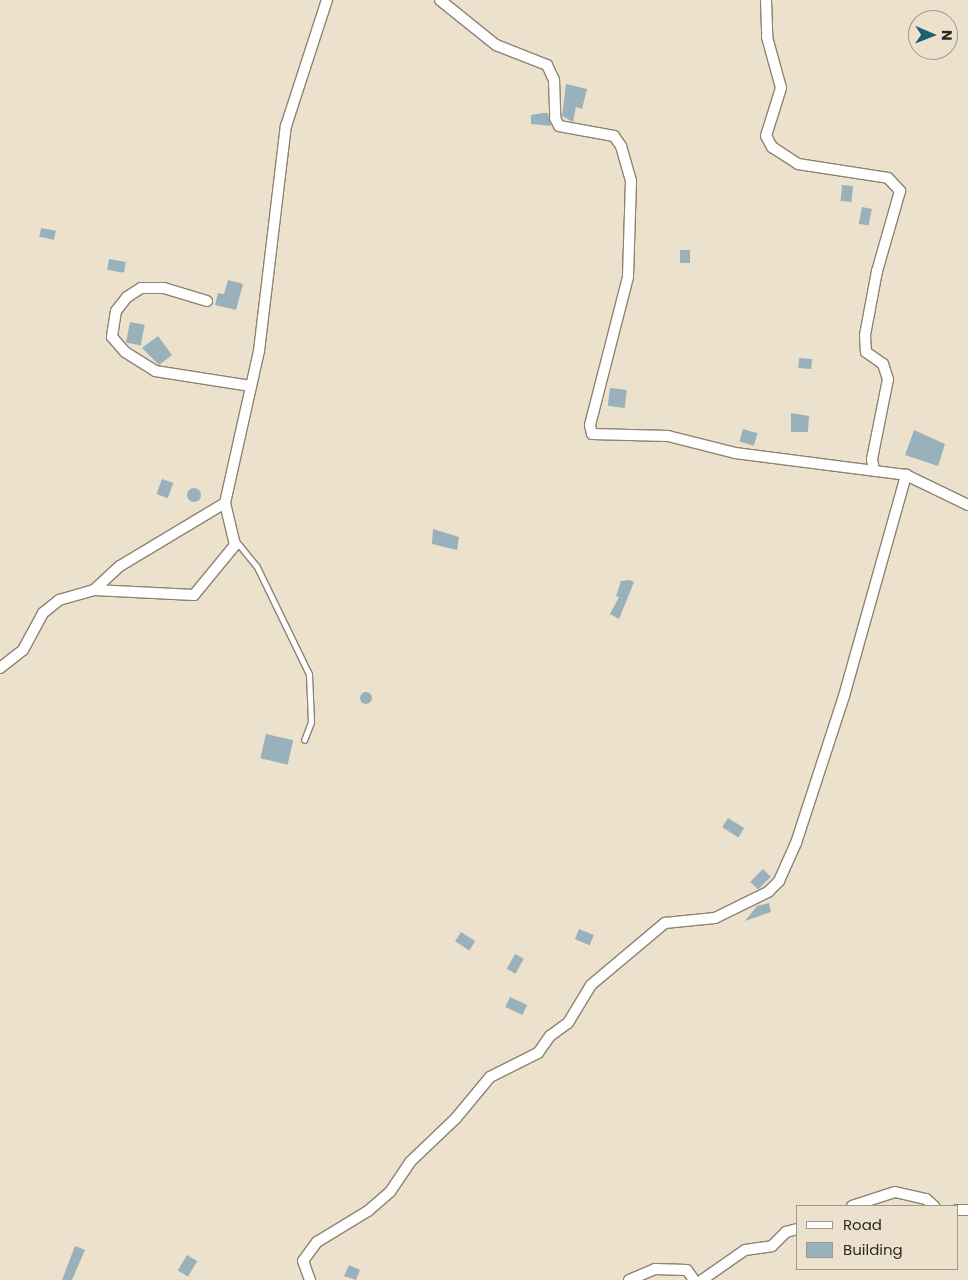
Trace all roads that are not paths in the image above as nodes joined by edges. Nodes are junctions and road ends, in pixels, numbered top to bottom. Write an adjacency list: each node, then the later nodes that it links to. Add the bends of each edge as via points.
1 (327, 0): 5 (street, via 286,126 266,299)
2 (440, 0): 6 (street, via 496,44 547,65 554,80 554,118 559,126 614,136 621,146 631,181 628,277 590,425 592,434 668,436 735,453)
3 (766, 0): 6 (street, via 767,37 781,88 766,136 772,147 798,164 888,178 900,190 876,271 865,336 866,352 883,364 888,379 872,459)
4 (207, 301): 5 (street, via 164,288 141,288 116,311 112,336 125,352 155,371)
5 (251, 386): 8 (street)
6 (874, 470): 7 (street)
7 (906, 475): 9 (street); 17 (street, via 844,696 796,843 779,881 768,892 715,918 665,923 591,985 571,1019 550,1036 538,1053 490,1077 456,1118 410,1162 390,1192 368,1211 317,1242 303,1262)
8 (225, 503): 10 (street); 11 (street, via 120,566)
9 (968, 505)
10 (236, 541): 11 (street, via 194,595); 13 (lane, via 257,567 309,674 312,722)
11 (94, 590): 12 (street, via 51,605 23,650)
12 (0, 668)
13 (304, 740)
14 (855, 1205): 15 (street, via 895,1192 926,1199)
15 (933, 1205)
16 (796, 1229): 20 (street, via 786,1232 772,1246 745,1250)
17 (310, 1280)
18 (629, 1280): 19 (street, via 649,1269 687,1270)
19 (694, 1280)
20 (702, 1280)

